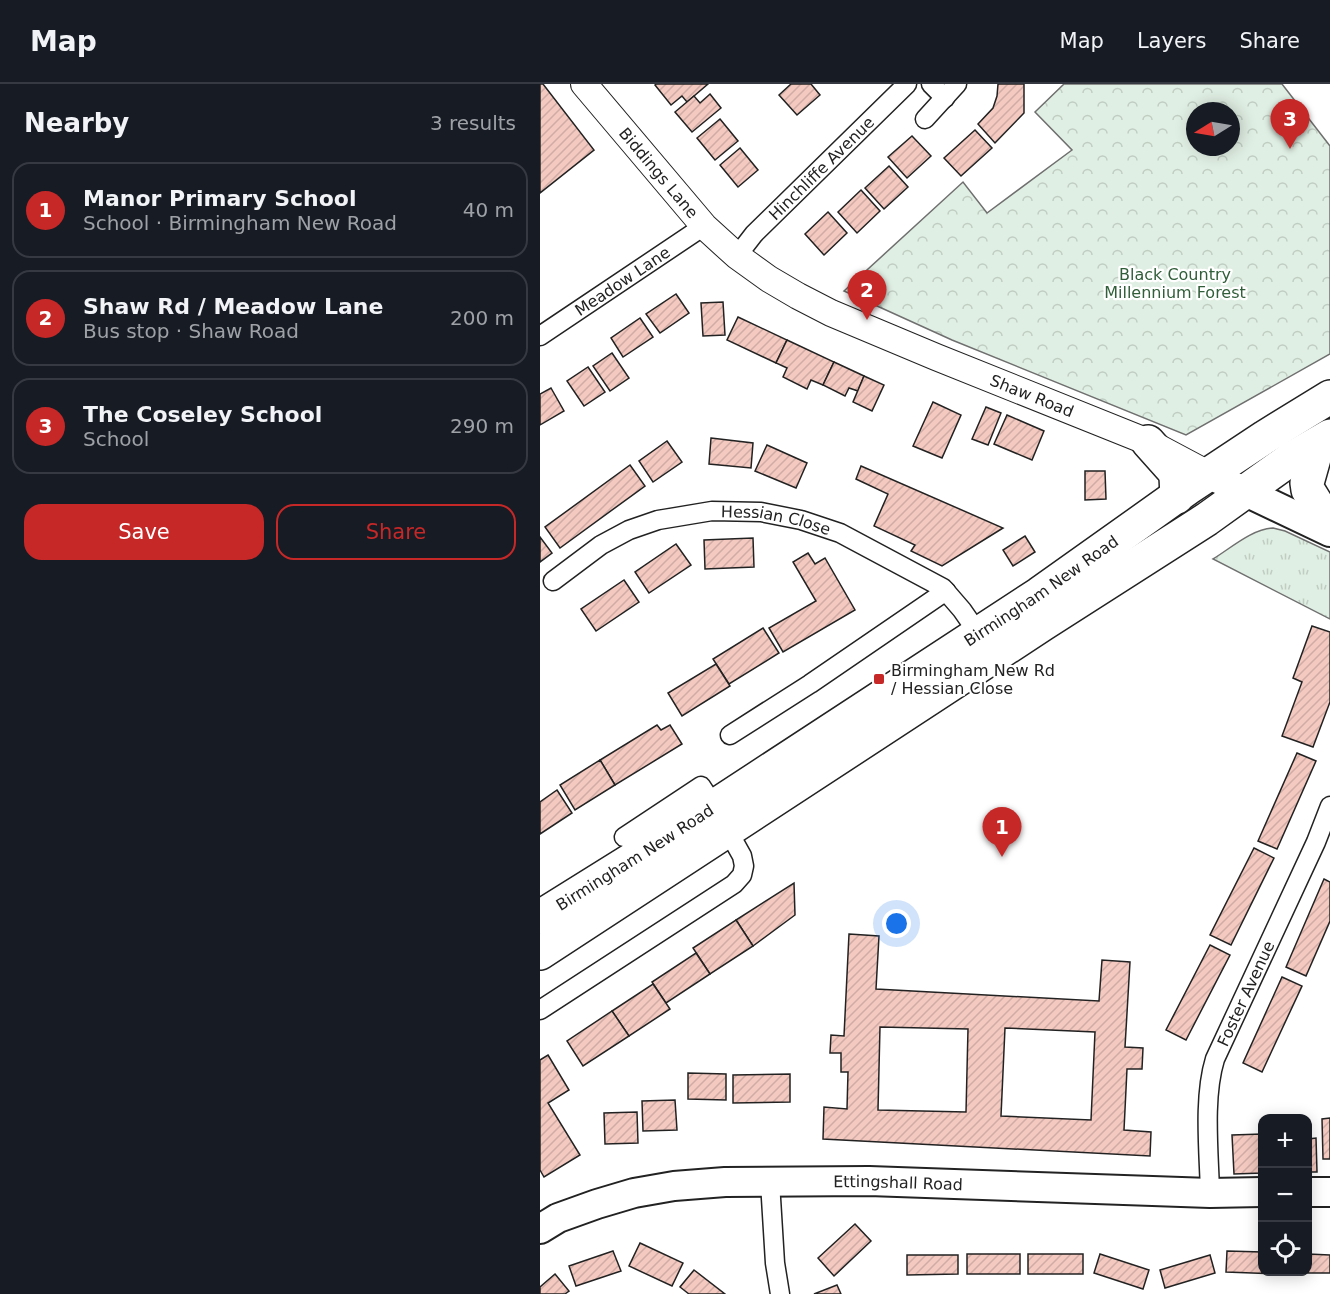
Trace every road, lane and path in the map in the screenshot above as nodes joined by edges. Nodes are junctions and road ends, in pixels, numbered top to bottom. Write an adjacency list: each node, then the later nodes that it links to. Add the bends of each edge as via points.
1 (584, 84): 7 (street, Biddings Lane)
2 (907, 84): 8 (street, Hinchliffe Avenue, via 754,234)
3 (931, 84): 5 (street)
4 (957, 84): 5 (street)
5 (945, 98): 6 (street)
6 (925, 119)
7 (704, 226): 8 (street, Biddings Lane); 9 (street, Meadow Lane)
8 (737, 256): 12 (street, Shaw Road, via 831,313)
9 (540, 336)
10 (1330, 397): 13 (highway, Birmingham New Road)
11 (1324, 440): 14 (highway, Birmingham New Road); 16 (highway, via 1307,483)
12 (1148, 442): 13 (street, Shaw Road); 15 (highway, via 1173,470)
13 (1210, 475): 14 (main road, Shaw Road); 15 (highway, Birmingham New Road)
14 (1245, 492): 17 (main road, Shaw Road); 23 (highway, Birmingham New Road)
15 (1178, 497): 20 (highway, Birmingham New Road)
16 (1330, 526)
17 (1330, 532)
18 (553, 581): 19 (street, Hessian Close, via 601,545 658,520 712,511 761,512 840,533)
19 (946, 591): 20 (street, Hessian Close); 21 (street)
20 (978, 633): 23 (highway, Birmingham New Road)
21 (730, 735)
22 (1330, 806): 32 (street, Foster Avenue, via 1210,1075)
23 (721, 818): 24 (street, via 701,786); 25 (highway, Birmingham New Road, via 650,849); 26 (highway, Birmingham New Road); 27 (street, via 744,866 734,885)
24 (624, 837)
25 (540, 917)
26 (540, 953)
27 (540, 1010)
28 (770, 1182): 32 (main road, Ettingshall Road, via 869,1181); 33 (main road, Ettingshall Road, via 674,1186 634,1193 558,1218); 34 (street)
29 (1258, 1192): 32 (main road, Ettingshall Road)
30 (1312, 1192): 31 (main road)
31 (1330, 1192)
32 (1210, 1193)
33 (540, 1229)
34 (780, 1294)

